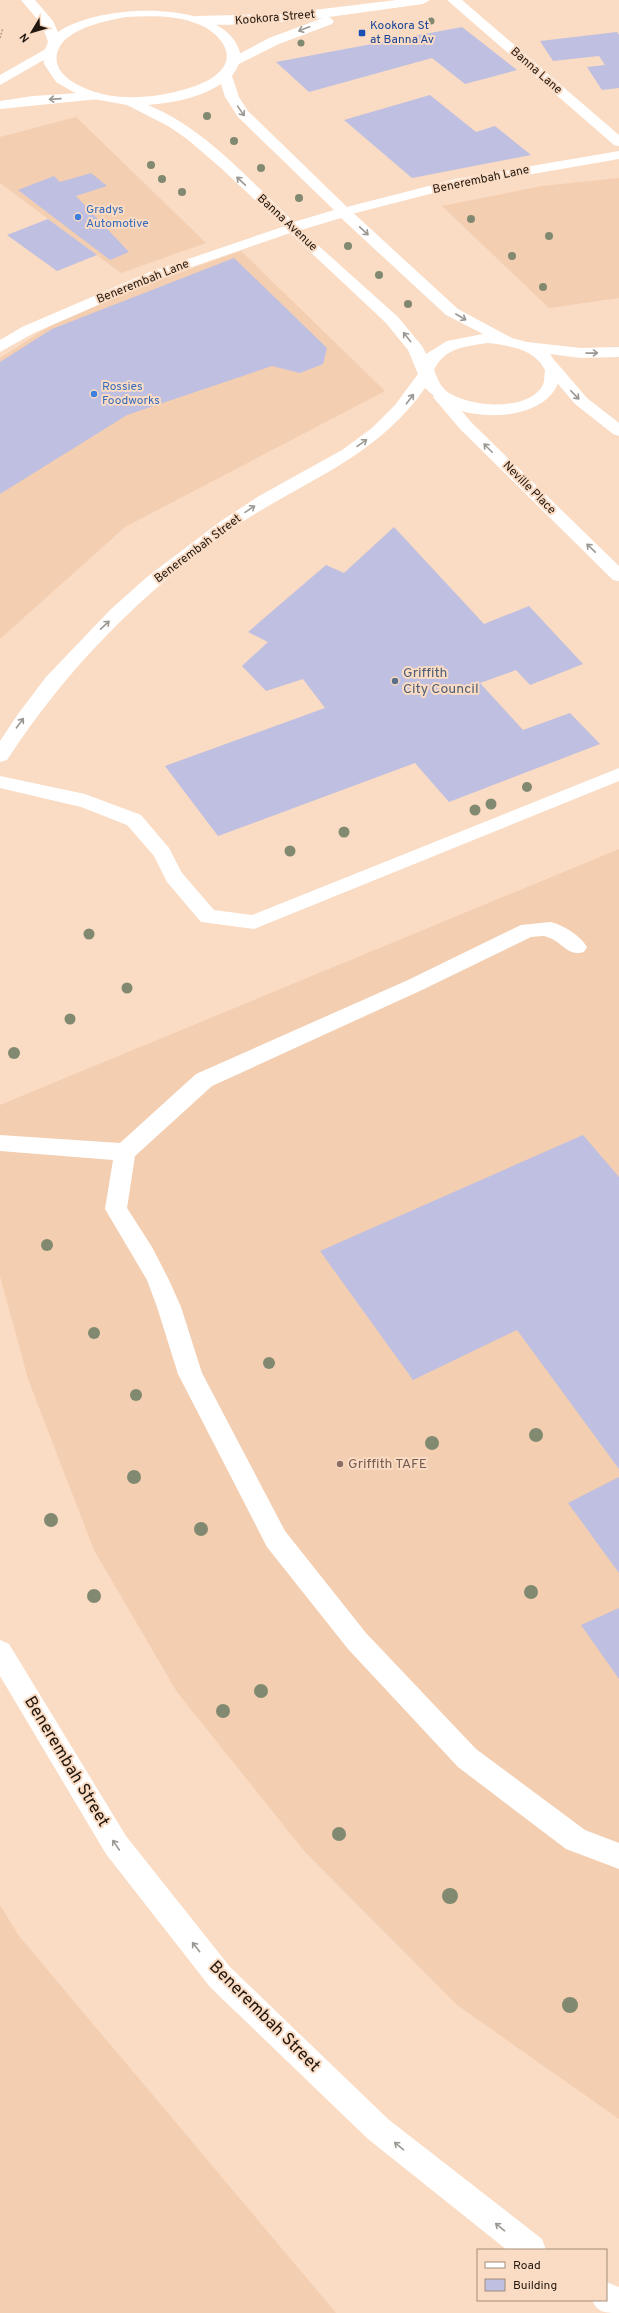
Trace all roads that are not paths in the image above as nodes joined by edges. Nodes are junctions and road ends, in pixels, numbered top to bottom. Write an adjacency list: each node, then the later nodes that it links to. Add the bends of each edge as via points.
1 (28, 0): 8 (main road, via 48,24)
2 (142, 0): 6 (main road)
3 (423, 0): 5 (main road, Kookora Street)
4 (454, 0): 14 (main road, Banna Lane)
5 (354, 10): 7 (main road, Kookora Street, via 251,20); 9 (main road, Kookora Street, one-way to 9, via 274,41)
6 (165, 13): 7 (main road); 8 (main road, via 126,13 91,21 64,34)
7 (196, 20): 9 (main road, via 224,34 233,48)
8 (53, 47): 10 (main road); 11 (main road, via 49,61 53,72 76,90)
9 (229, 69): 12 (main road, Kookora Street, via 211,85 172,99); 16 (main road, one-way to 16, via 232,97 243,114)
10 (0, 80)
11 (94, 96): 12 (main road); 13 (main road, one-way to 13, via 33,100)
12 (124, 101): 17 (main road, Banna Avenue, one-way to 12, via 186,133 148,109)
13 (0, 106)
14 (619, 142)
15 (619, 155): 16 (main road, Benerembah Lane, via 456,183)
16 (344, 212): 17 (main road, Benerembah Lane); 18 (main road, one-way to 18, via 452,312)
17 (291, 228): 20 (main road, Benerembah Lane, via 156,275 28,330); 23 (main road, Banna Avenue, one-way to 17, via 416,349 404,334)
18 (506, 340): 19 (main road); 23 (main road, via 487,338 451,344 437,352 429,361)
19 (526, 346): 21 (main road, one-way to 21, via 581,353); 22 (main road, via 540,354)
20 (0, 347)
21 (619, 352)
22 (550, 365): 24 (main road, via 554,375 551,386 543,396 519,407 475,409); 25 (main road, one-way to 25, via 581,402)
23 (425, 374): 24 (main road, via 431,387); 27 (main road, Benerembah Street, one-way to 23, via 16,729 52,681 102,627 162,575 218,532 265,500 360,446 378,433 409,401)
24 (441, 397): 26 (main road, Neville Place, one-way to 24, via 466,426)
25 (619, 431)
26 (619, 576)
27 (0, 756)
28 (619, 774): 29 (main road, via 254,922 208,917 174,877 162,853 134,820 85,801)
29 (0, 782)
30 (577, 947): 32 (main road, via 551,929 528,930 415,985 204,1080)
31 (0, 1143): 32 (main road)
32 (125, 1152): 34 (main road, via 116,1209 158,1280 170,1307 190,1374 276,1539 357,1641 467,1758 576,1840)
33 (0, 1652): 35 (main road, Benerembah Street, one-way to 33, via 378,2129 220,1976 116,1846)
34 (619, 1856)
35 (531, 2249)
36 (607, 2298): 37 (main road)
37 (619, 2305)

